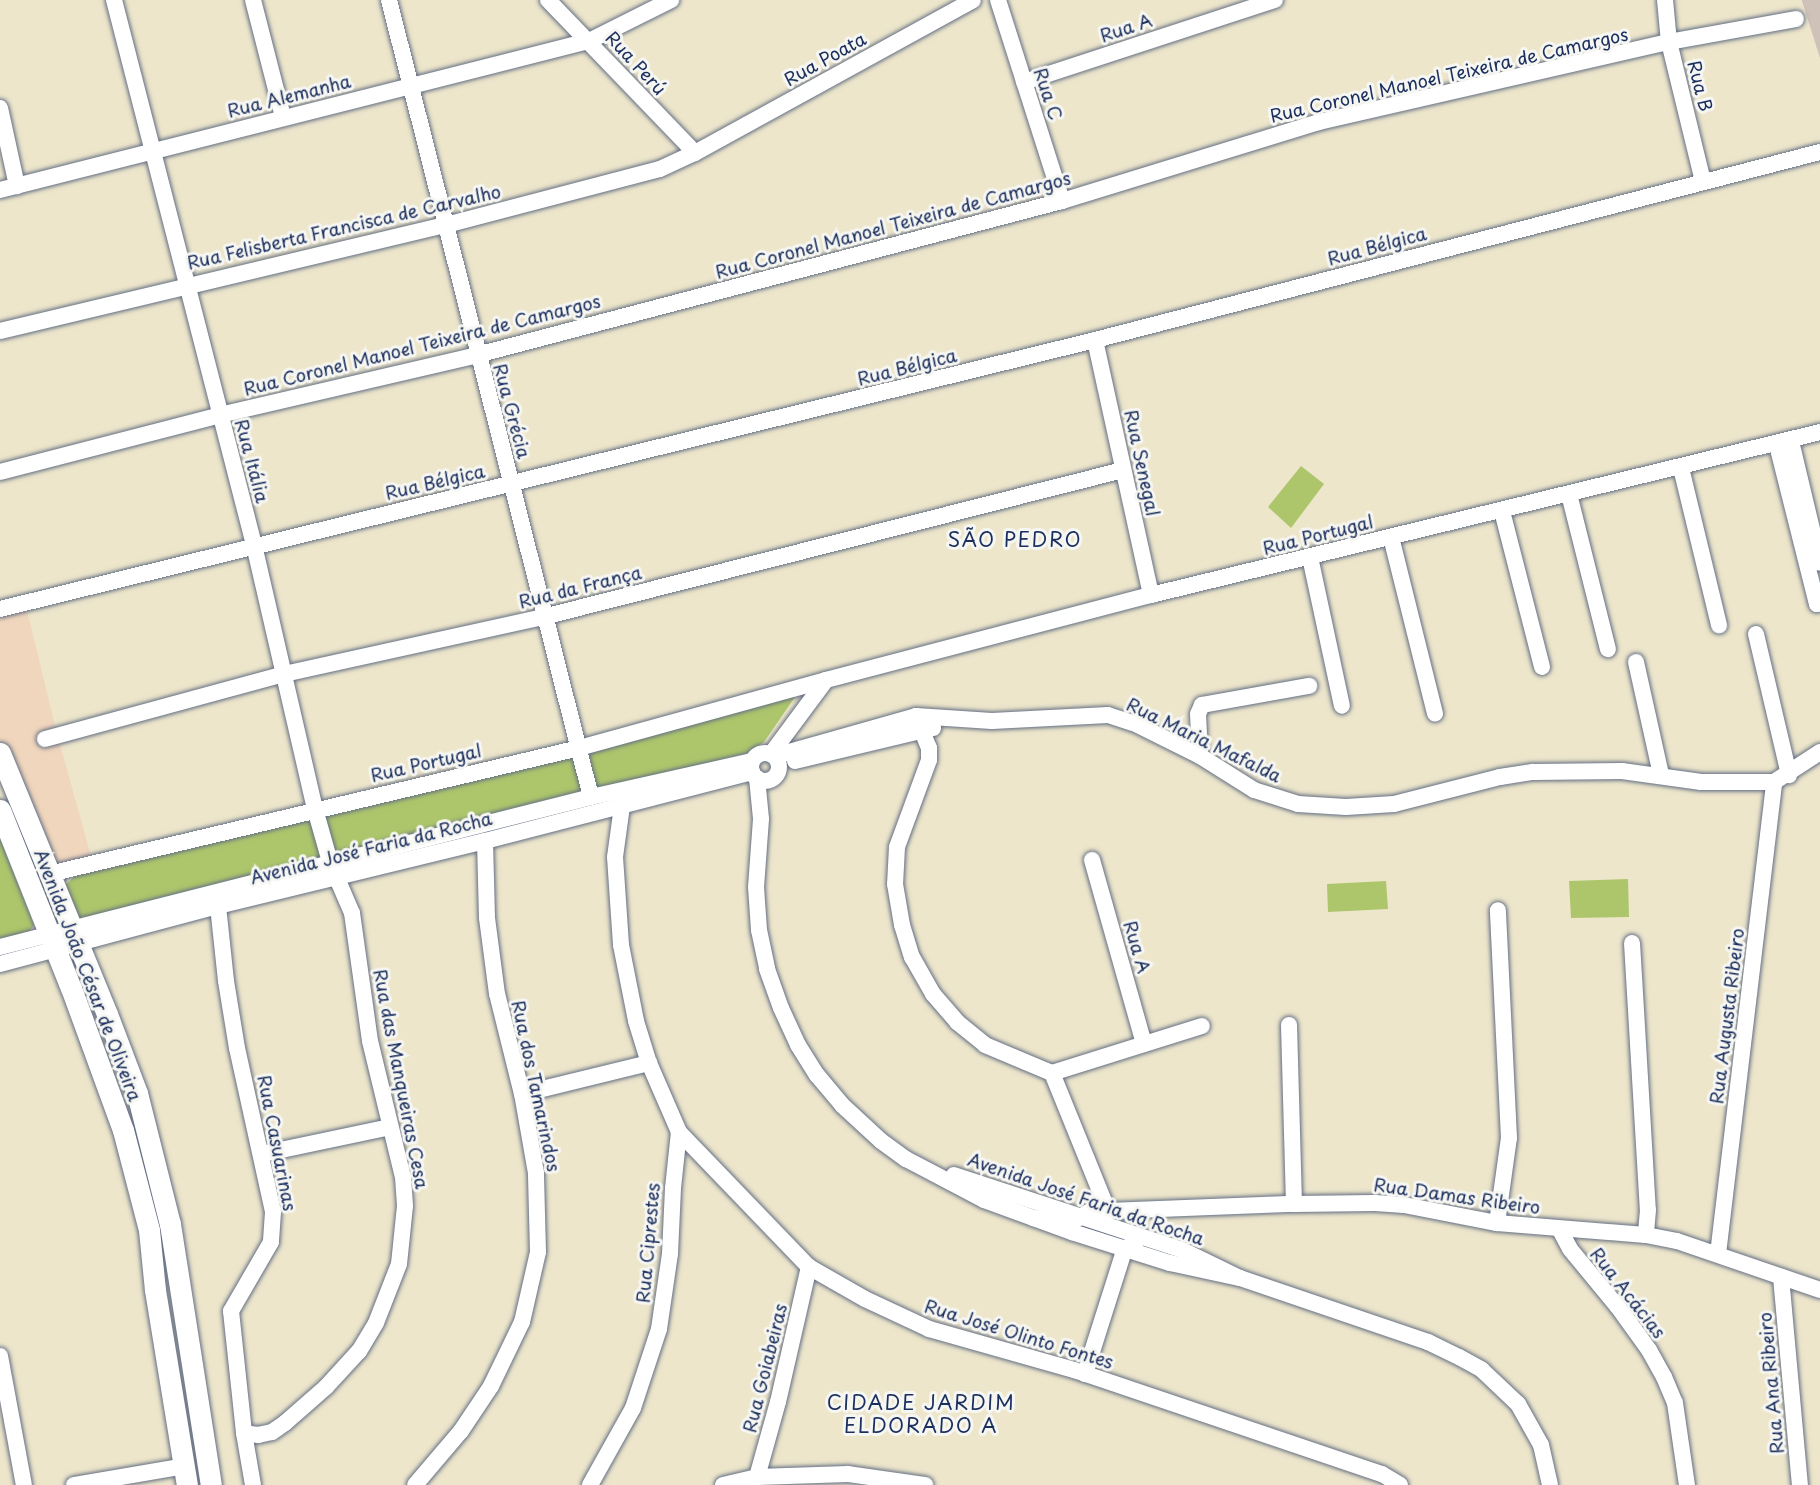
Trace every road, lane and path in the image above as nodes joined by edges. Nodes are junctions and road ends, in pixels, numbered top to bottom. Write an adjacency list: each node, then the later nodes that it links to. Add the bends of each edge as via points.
1 (114, 0): 17 (street, Rua Itália)
2 (253, 0): 16 (street)
3 (389, 0): 14 (street, Rua Grécia)
4 (548, 0): 11 (street, Rua Perú)
5 (671, 0): 11 (street, Rua Alemanha)
6 (973, 0): 19 (street, Rua Poata)
7 (998, 0): 13 (street, Rua C)
8 (1275, 0): 13 (street, Rua A)
9 (1665, 0): 12 (street, Rua B)
10 (1796, 19): 12 (street, Rua Coronel Manoel Teixeira de Camargos)
11 (589, 41): 14 (street, Rua Alemanha); 19 (street, Rua Perú)
12 (1669, 42): 20 (street, Rua B); 23 (street, Rua Coronel Manoel Teixeira de Camargos, via 1319,122)
13 (1024, 82): 23 (street, Rua C)
14 (412, 85): 16 (street, Rua Alemanha); 24 (street, Rua Grécia)
15 (0, 108): 21 (street)
16 (283, 117): 17 (street, Rua Alemanha)
17 (154, 151): 21 (street, Rua Alemanha); 25 (street, Rua Itália)
18 (1820, 152): 20 (street, Rua Bélgica)
19 (695, 153): 24 (street, Rua Felisberta Francisca de Carvalho, via 660,169)
20 (1703, 181): 27 (street, Rua Bélgica)
21 (17, 186): 22 (street, Rua Alemanha)
22 (0, 190)
23 (1062, 201): 28 (street, Rua Coronel Manoel Teixeira de Camargos)
24 (446, 225): 25 (street, Rua Felisberta Francisca de Carvalho); 28 (street, Rua Grécia)
25 (188, 285): 26 (street, Rua Felisberta Francisca de Carvalho); 29 (street, Rua Itália)
26 (0, 331)
27 (1095, 340): 33 (street, Rua Senegal); 35 (street, Rua Bélgica)
28 (477, 355): 29 (street, Rua Coronel Manoel Teixeira de Camargos); 35 (street, Rua Grécia)
29 (220, 415): 34 (street, Rua Coronel Manoel Teixeira de Camargos); 39 (street, Rua Itália)
30 (1820, 432): 31 (street, Rua Portugal)
31 (1784, 443): 32 (street, Rua Portugal); 41 (street); 43 (street, via 1817,604)
32 (1681, 468): 36 (street, Rua Portugal); 46 (street)
33 (1123, 470): 42 (street, Rua Senegal); 45 (street, Rua da França)
34 (0, 472)
35 (512, 484): 39 (street, Rua Bélgica); 45 (street, Rua Grécia)
36 (1569, 494): 37 (street, Rua Portugal); 48 (street)
37 (1502, 511): 38 (street, Rua Portugal); 50 (street)
38 (1391, 537): 40 (street, Rua Portugal); 55 (street)
39 (254, 545): 44 (street, Rua Bélgica); 51 (street, Rua Itália)
40 (1310, 557): 42 (street, Rua Portugal); 54 (street)
41 (1820, 563)
42 (1151, 595): 52 (street, Rua Portugal)
43 (1820, 603)
44 (0, 609)
45 (547, 616): 51 (street, Rua da França); 60 (street, Rua Grécia)
46 (1719, 625)
47 (1756, 634): 66 (street, Rua Augusta Ribeiro)
48 (1608, 650)
49 (1636, 662): 65 (street)
50 (1542, 667)
51 (284, 674): 59 (street, Rua da França); 69 (street, Rua Itália)
52 (818, 682): 60 (street, Rua Portugal); 64 (street)
53 (1309, 686): 63 (street, via 1202,705 1198,714)
54 (1342, 706)
55 (1435, 714)
56 (916, 716): 57 (street, Rua Maria Mafalda); 58 (street); 64 (street, Rua Maria Mafalda, via 862,729)
57 (953, 720): 58 (street, Rua Maria Mafalda); 63 (street, Rua Maria Mafalda, via 1108,716)
58 (922, 733): 64 (street, Rua Maria Mafalda); 87 (street, via 929,748 929,760 897,847 895,884 912,957 933,994 985,1046)
59 (45, 739)
60 (579, 748): 67 (street, Rua Grécia); 69 (street, Rua Portugal)
61 (1820, 752): 66 (street)
62 (0, 753): 74 (main road, Avenida João César de Oliveira)
63 (1200, 756): 65 (street, Rua Maria Mafalda, via 1254,790 1298,804 1346,807 1394,804 1533,772 1622,771)
64 (765, 765): 67 (street, Avenida José Faria da Rocha); 68 (street, Avenida José Faria da Rocha); 92 (street, Avenida José Faria da Rocha, via 756,886 759,930 781,1008 812,1068 842,1105 881,1141)
65 (1661, 775): 66 (street, Rua Maria Mafalda, via 1701,782)
66 (1781, 778): 102 (street, Rua Augusta Ribeiro)
67 (591, 797): 73 (street, Avenida José Faria da Rocha)
68 (622, 806): 71 (street, Avenida José Faria da Rocha); 86 (street, via 615,857 621,945)
69 (315, 809): 73 (street, Rua Itália); 74 (street, Rua Portugal)
70 (0, 810): 79 (main road, Avenida João César de Oliveira)
71 (485, 841): 75 (street, Avenida José Faria da Rocha); 88 (street, Rua dos Tamarindos, via 487,918 497,994)
72 (1092, 860): 85 (street, Rua A)
73 (330, 862): 75 (street, Rua das Manqueiras Cesa); 78 (street, Avenida José Faria da Rocha)
74 (50, 874): 78 (main road, Avenida João César de Oliveira)
75 (339, 877): 76 (street, Avenida José Faria da Rocha); 89 (street, Rua das Manqueiras Cesa, via 352,913 370,1041)
76 (218, 906): 78 (street, Avenida José Faria da Rocha); 91 (street, Rua Casuarinas, via 237,1048)
77 (1498, 910): 97 (street, via 1509,1138)
78 (76, 938): 79 (street, Avenida José Faria da Rocha); 114 (main road, Avenida João César de Oliveira, via 137,1093 170,1224)
79 (53, 943): 81 (street, Avenida José Faria da Rocha); 82 (street, Avenida José Faria da Rocha); 110 (main road, Avenida João César de Oliveira, via 123,1130 149,1230)
80 (1632, 943): 99 (street, via 1648,1210)
81 (0, 947)
82 (0, 964)
83 (1289, 1025): 93 (street)
84 (1202, 1026): 85 (street)
85 (1144, 1044): 87 (street)
86 (648, 1063): 88 (street); 90 (street)
87 (1052, 1073): 94 (street)
88 (522, 1094): 116 (street, Rua dos Tamarindos, via 536,1173 538,1252 522,1322 491,1386 461,1431)
89 (390, 1127): 91 (street); 109 (street, Rua das Manqueiras Cesa, via 403,1177 403,1237 399,1264 376,1323 346,1367 285,1423 272,1432)
90 (679, 1132): 103 (street, Rua José Olinto Fontes); 117 (street, Rua Ciprestes, via 670,1254 659,1329 633,1408)
91 (262, 1154): 109 (street, Rua Casuarinas, via 273,1212 272,1242 231,1311)
92 (916, 1164): 95 (street, Avenida José Faria da Rocha); 96 (street, Avenida José Faria da Rocha, via 984,1200)
93 (1294, 1204): 94 (street, Rua Damas Ribeiro); 97 (street, Rua Damas Ribeiro, via 1404,1205)
94 (1108, 1211): 95 (street, Rua Damas Ribeiro, via 1089,1212)
95 (1080, 1217): 96 (street, Rua Damas Ribeiro, via 1068,1224); 101 (street, Avenida José Faria da Rocha)
96 (1034, 1218): 100 (street, Avenida José Faria da Rocha)
97 (1497, 1223): 98 (street, Rua Damas Ribeiro)
98 (1560, 1230): 99 (street, Rua Damas Ribeiro); 122 (street, Rua Acácias, via 1569,1249 1618,1307 1664,1377 1674,1403)
99 (1646, 1236): 102 (street, Rua Damas Ribeiro)
100 (1125, 1248): 101 (street, via 1137,1244); 105 (street, Avenida José Faria da Rocha, via 1170,1263); 108 (street)
101 (1182, 1250): 105 (street, Avenida José Faria da Rocha)
102 (1718, 1254): 104 (street, Rua Damas Ribeiro)
103 (809, 1267): 108 (street, Rua José Olinto Fontes, via 929,1329); 111 (street, Rua Goiabeiras)
104 (1781, 1277): 106 (street, Rua Damas Ribeiro); 123 (street, Rua Ana Ribeiro)
105 (1240, 1278): 121 (street, Avenida José Faria da Rocha, via 1428,1342 1482,1370 1518,1404 1540,1445)
106 (1820, 1290)
107 (0, 1356): 112 (street)
108 (1085, 1374): 120 (street, Rua José Olinto Fontes, via 1382,1474)
109 (244, 1433): 115 (street, Rua Casuarinas)
110 (186, 1476): 113 (street)
111 (757, 1477): 118 (street); 119 (street, via 848,1474)
112 (24, 1485)
113 (74, 1485)
114 (211, 1485)
115 (253, 1485)
116 (415, 1485)
117 (590, 1485)
118 (723, 1485)
119 (925, 1485)
120 (1400, 1485)
121 (1550, 1485)
122 (1687, 1485)
123 (1800, 1485)

